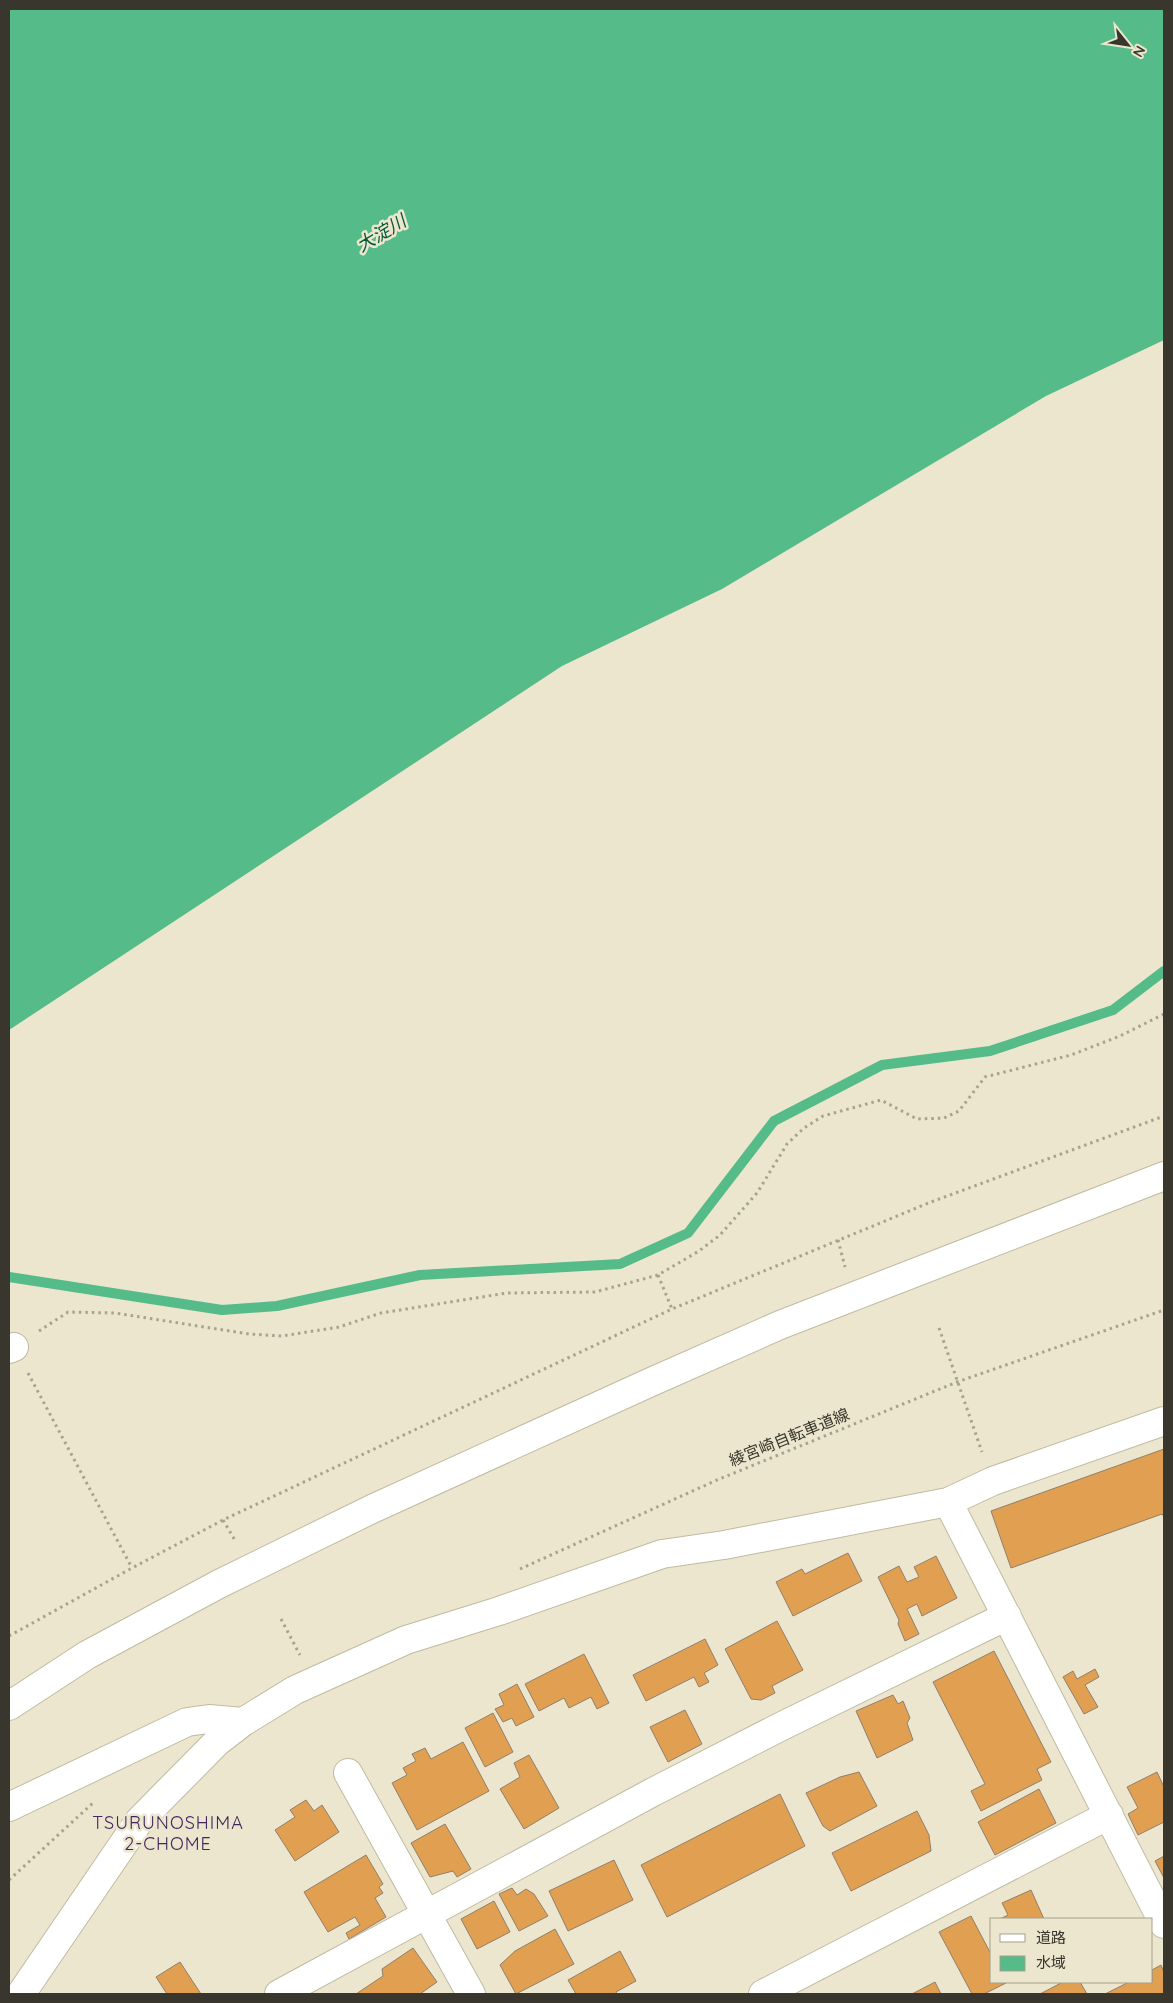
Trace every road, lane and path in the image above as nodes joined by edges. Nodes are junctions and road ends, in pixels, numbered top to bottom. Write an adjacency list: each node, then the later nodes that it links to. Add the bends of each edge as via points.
1 (1164, 1014): 6 (path, via 1072,1055 985,1077 959,1111 944,1118 917,1119 881,1100 823,1116 788,1144 757,1193 720,1235)
2 (1164, 1116): 4 (path)
3 (1164, 1176): 23 (street, via 780,1325 372,1509 219,1584 95,1651)
4 (838, 1240): 5 (path); 7 (path)
5 (846, 1268)
6 (658, 1275): 7 (path); 10 (path, via 595,1292 506,1293 381,1313 339,1327 282,1336 115,1313 68,1312)
7 (672, 1309): 15 (path)
8 (1164, 1310): 11 (path, 綾宮崎自転車道線)
9 (939, 1328): 11 (path)
10 (11, 1348): 17 (path)
11 (957, 1382): 13 (path); 18 (path, 綾宮崎自転車道線, via 717,1480)
12 (1164, 1421): 13 (street)
13 (993, 1482): 14 (street)
14 (948, 1502): 19 (street); 24 (street, via 662,1554 406,1640 295,1690)
15 (224, 1520): 16 (path); 17 (path)
16 (238, 1545)
17 (132, 1568): 21 (path)
18 (517, 1571)
19 (1007, 1616): 28 (street); 30 (street, via 653,1792)
20 (281, 1620): 22 (path)
21 (9, 1636)
22 (304, 1662)
23 (9, 1706)
24 (243, 1722): 27 (street, via 209,1719 187,1722); 32 (street, via 216,1742 139,1821)
25 (348, 1773): 30 (street)
26 (96, 1800): 29 (path)
27 (9, 1807)
28 (1109, 1815): 31 (street); 35 (street)
29 (9, 1880)
30 (427, 1913): 33 (street); 34 (street)
31 (1164, 1924)
32 (22, 1994)
33 (279, 1994)
34 (471, 1994)
35 (763, 1994)

